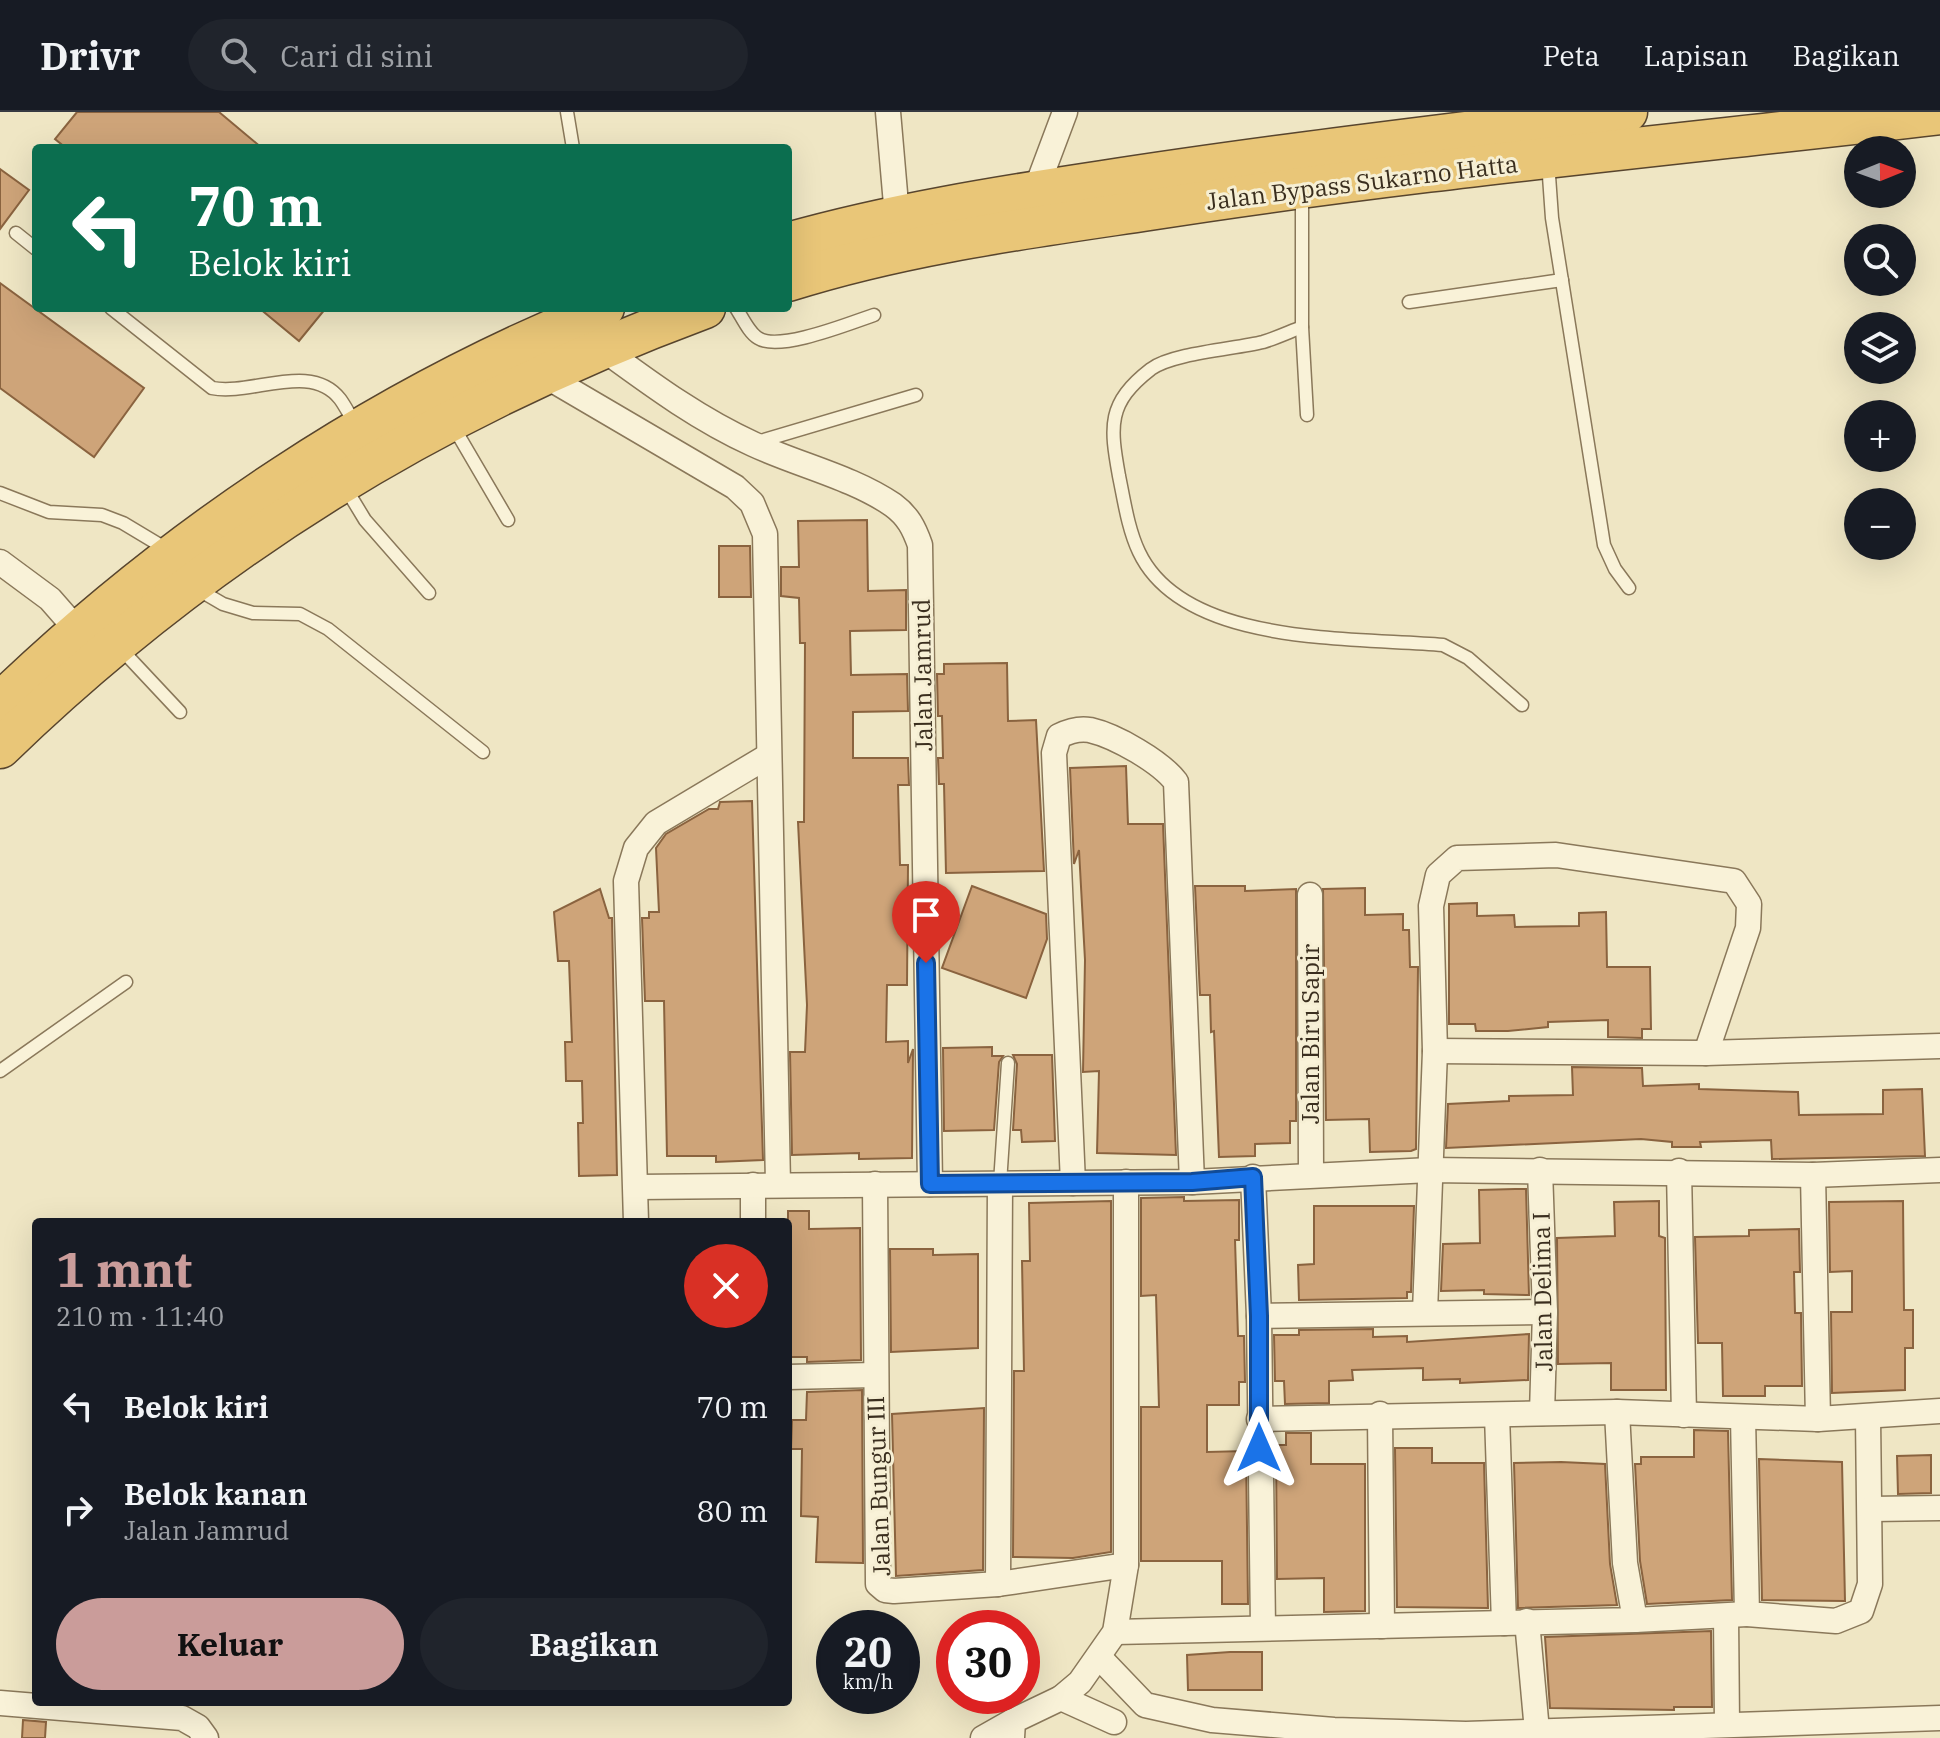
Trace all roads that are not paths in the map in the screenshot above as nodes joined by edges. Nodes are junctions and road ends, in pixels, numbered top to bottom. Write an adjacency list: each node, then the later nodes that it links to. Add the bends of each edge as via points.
1 (567, 112): 8 (lane)
2 (888, 112): 12 (street)
3 (1065, 112): 11 (street)
4 (1627, 112): 11 (highway, Jalan Bypass Sukarno Hatta)
5 (1940, 114): 6 (highway, Jalan Bypass Sukarno Hatta)
6 (1802, 120): 7 (highway, Jalan Bypass Sukarno Hatta)
7 (1750, 125): 9 (highway, Jalan Bypass Sukarno Hatta)
8 (572, 144)
9 (1548, 160): 10 (highway, Jalan Bypass Sukarno Hatta); 17 (lane)
10 (1302, 187): 16 (highway, Jalan Bypass Sukarno Hatta, via 983,237); 24 (lane)
11 (1035, 192): 12 (highway, Jalan Bypass Sukarno Hatta)
12 (897, 216): 14 (highway, Jalan Bypass Sukarno Hatta)
13 (16, 233): 15 (lane)
14 (792, 242)
15 (32, 246)
16 (792, 280)
17 (1562, 280): 18 (lane); 36 (lane, via 1604,545)
18 (1409, 302)
19 (116, 312): 29 (lane, via 212,388 231,392 309,380 339,397)
20 (666, 312): 23 (highway)
21 (739, 312): 22 (lane, via 756,338 767,342 785,342)
22 (874, 315)
23 (599, 319): 25 (highway); 29 (highway, via 471,368); 30 (street, Jalan Jamrud, via 677,404)
24 (1302, 327): 27 (lane); 41 (lane, via 1264,342 1154,367 1125,394 1111,428 1139,553 1166,585 1210,615 1263,632 1443,645 1468,658)
25 (544, 375): 28 (highway); 45 (street, via 735,487 752,503 765,534)
26 (916, 395): 30 (lane)
27 (1307, 415)
28 (449, 420): 31 (highway); 33 (lane)
29 (359, 431): 35 (highway, via 240,507)
30 (751, 443): 67 (street, Jalan Jamrud, via 893,505 912,523 920,545)
31 (341, 481): 35 (highway); 37 (lane, via 365,520)
32 (0, 493): 35 (lane, via 49,512 102,515 134,529)
33 (508, 520)
34 (0, 562): 38 (street, via 50,599)
35 (182, 569): 38 (highway); 39 (highway); 44 (lane, via 223,604 253,613 300,614 328,629)
36 (1629, 588)
37 (429, 593)
38 (78, 631): 40 (highway)
39 (115, 643): 42 (lane); 43 (highway)
40 (0, 703)
41 (1522, 705)
42 (180, 712)
43 (0, 748)
44 (483, 752)
45 (768, 756): 65 (street); 69 (street, via 656,823 636,848 626,881)
46 (1310, 895): 57 (street, Jalan Biru Sapir)
47 (126, 982): 52 (lane)
48 (1940, 1046): 50 (street)
49 (1435, 1051): 50 (street); 50 (street, via 1431,906 1438,875 1457,858 1556,855 1734,881 1749,904 1748,928); 53 (street)
50 (1706, 1053)
51 (1008, 1063): 63 (lane)
52 (0, 1071)
53 (1430, 1170): 54 (street); 57 (street); 72 (street)
54 (1540, 1170): 56 (street); 73 (street, Jalan Delima I)
55 (1940, 1170): 58 (street); 60 (street)
56 (1679, 1171): 58 (street); 82 (street)
57 (1311, 1174): 59 (street)
58 (1813, 1175): 86 (street)
59 (1253, 1177): 62 (street); 74 (street)
60 (1940, 1178)
61 (1126, 1182): 62 (street); 64 (street); 89 (street)
62 (1192, 1182): 64 (street, via 1176,782 1163,766 1090,730 1071,730 1059,736 1054,753)
63 (1000, 1183): 64 (street); 67 (street); 90 (street)
64 (1073, 1183)
65 (778, 1184): 66 (street); 68 (street)
66 (875, 1184): 67 (street); 75 (street, Jalan Bungur III)
67 (930, 1184)
68 (753, 1185): 69 (street); 71 (street)
69 (637, 1187): 70 (street)
70 (636, 1218)
71 (753, 1218)
72 (1425, 1312): 73 (street); 74 (street)
73 (1545, 1312): 79 (street, Jalan Delima I)
74 (1259, 1316): 85 (street)
75 (874, 1375): 76 (street); 90 (street, Jalan Bungur III, via 878,1584 894,1591)
76 (792, 1377)
77 (1940, 1411): 84 (street)
78 (1617, 1412): 79 (street); 82 (street); 92 (street, via 1625,1563)
79 (1542, 1413): 81 (street)
80 (1380, 1414): 81 (street); 85 (street); 94 (street)
81 (1497, 1415): 93 (street)
82 (1684, 1415): 83 (street)
83 (1743, 1417): 86 (street); 91 (street)
84 (1868, 1417): 86 (street); 88 (street)
85 (1259, 1419): 95 (street)
86 (1818, 1419)
87 (1940, 1508): 88 (street)
88 (1871, 1509): 91 (street, via 1870,1584 1861,1611 1836,1621)
89 (1126, 1565): 90 (street, Jalan Bungur III); 96 (street)
90 (998, 1584)
91 (1737, 1615): 92 (street); 105 (street)
92 (1635, 1620): 93 (street)
93 (1516, 1622): 94 (street); 111 (street)
94 (1382, 1626): 95 (street)
95 (1263, 1628): 96 (street)
96 (1115, 1632): 97 (street)
97 (1100, 1658): 98 (street); 101 (street)
98 (1061, 1698): 108 (street); 109 (street)
99 (0, 1703): 100 (street)
100 (32, 1704)
101 (1145, 1705): 106 (street); 109 (street)
102 (86, 1706): 103 (street)
103 (173, 1709): 114 (street)
104 (1940, 1718): 107 (street)
105 (1727, 1724): 110 (street); 111 (street)
106 (1211, 1729): 112 (street)
107 (1886, 1729): 110 (street)
108 (1013, 1730): 115 (street)
109 (1112, 1730)
110 (1763, 1730)
111 (1537, 1731): 113 (street)
112 (1334, 1734): 113 (street)
113 (1466, 1736)
114 (206, 1738)
115 (983, 1738)

